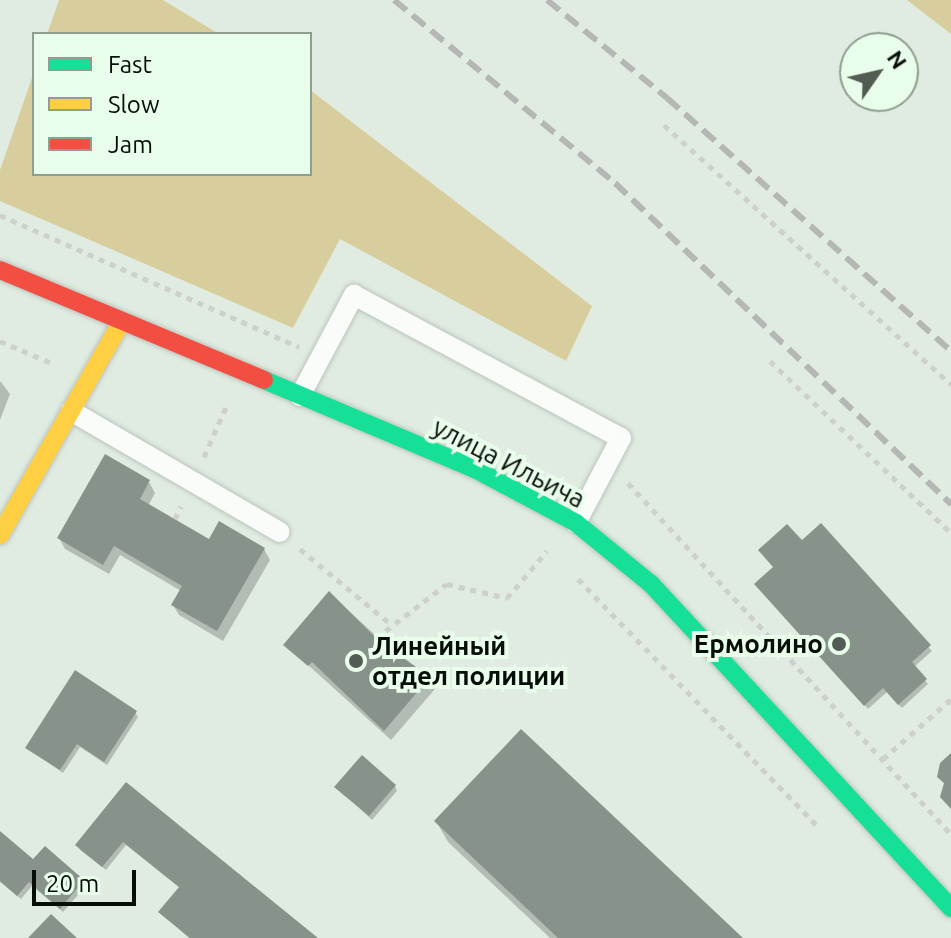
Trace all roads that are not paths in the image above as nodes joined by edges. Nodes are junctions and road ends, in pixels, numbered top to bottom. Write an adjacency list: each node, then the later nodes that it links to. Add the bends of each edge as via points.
1 (0, 270): 2 (main road, улица Ильича)
2 (121, 323): 3 (main road, улица Ильича); 4 (main road)
3 (300, 396): 5 (main road, улица Ильича, via 475,469); 5 (lane, via 354,295 621,438)
4 (71, 411): 6 (lane); 7 (main road)
5 (576, 523): 8 (main road, улица Ильича, via 651,584)
6 (280, 532)
7 (0, 535)
8 (951, 908)

